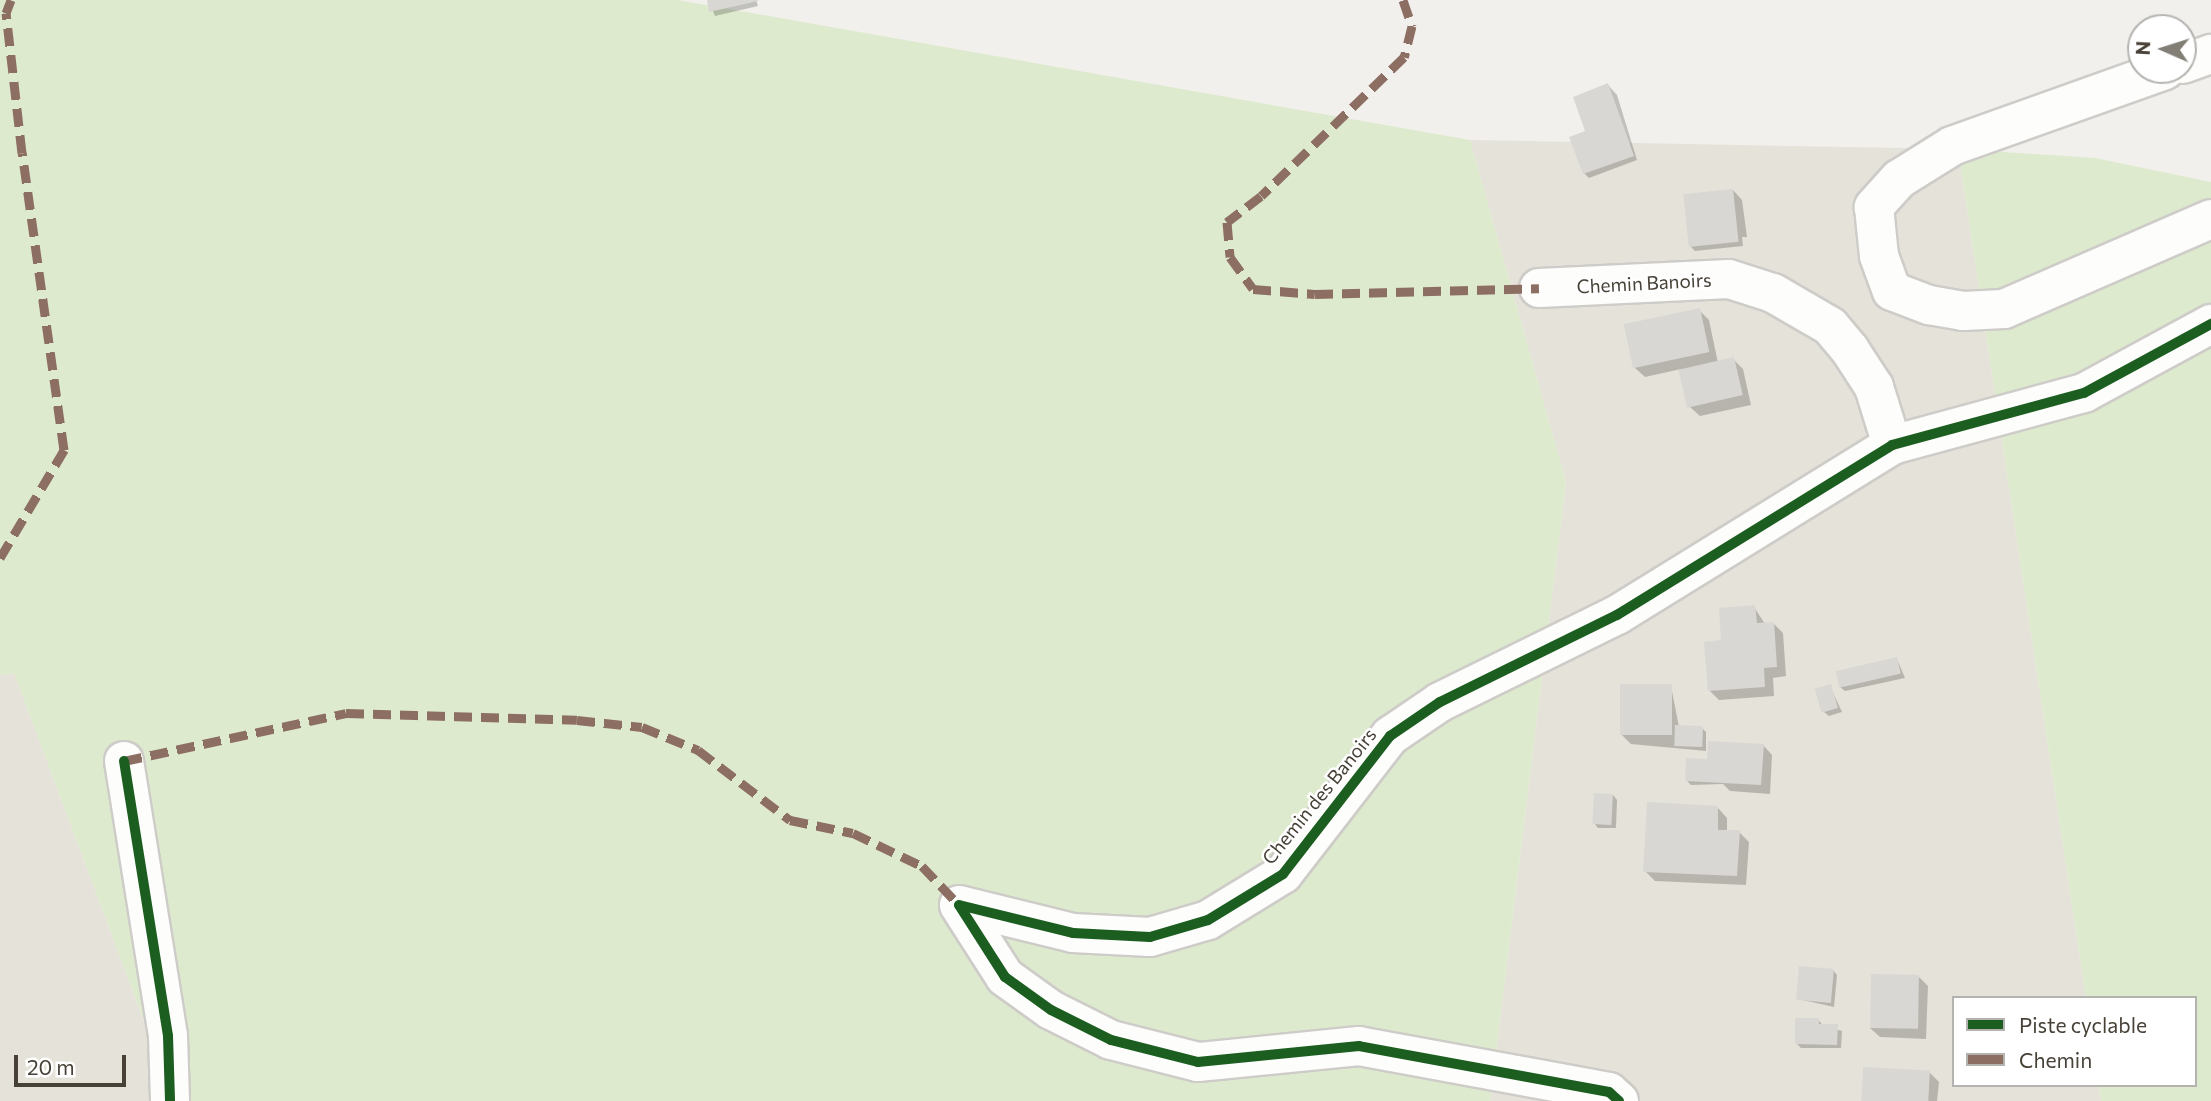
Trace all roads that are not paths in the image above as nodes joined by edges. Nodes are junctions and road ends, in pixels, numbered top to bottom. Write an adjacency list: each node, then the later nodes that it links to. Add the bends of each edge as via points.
1 (2127, 84): 2 (street, via 1952,146 1899,179 1874,207 1879,256 1892,291 1963,311 2004,309)
2 (2211, 219)
3 (1539, 288): 5 (street, Chemin Banoirs, via 1729,279 1773,293 1821,319 1843,342 1874,387)
4 (2211, 324): 5 (street, via 2084,393)
5 (1892, 445): 8 (street, Chemin des Banoirs, via 1617,615 1440,702 1391,736 1283,874 1208,920 1150,937 1073,933 959,905 1005,977 1051,1010 1111,1040 1198,1062 1359,1046 1609,1092)
6 (124, 761): 7 (street, via 168,1036)
7 (170, 1101)
8 (1619, 1101)

